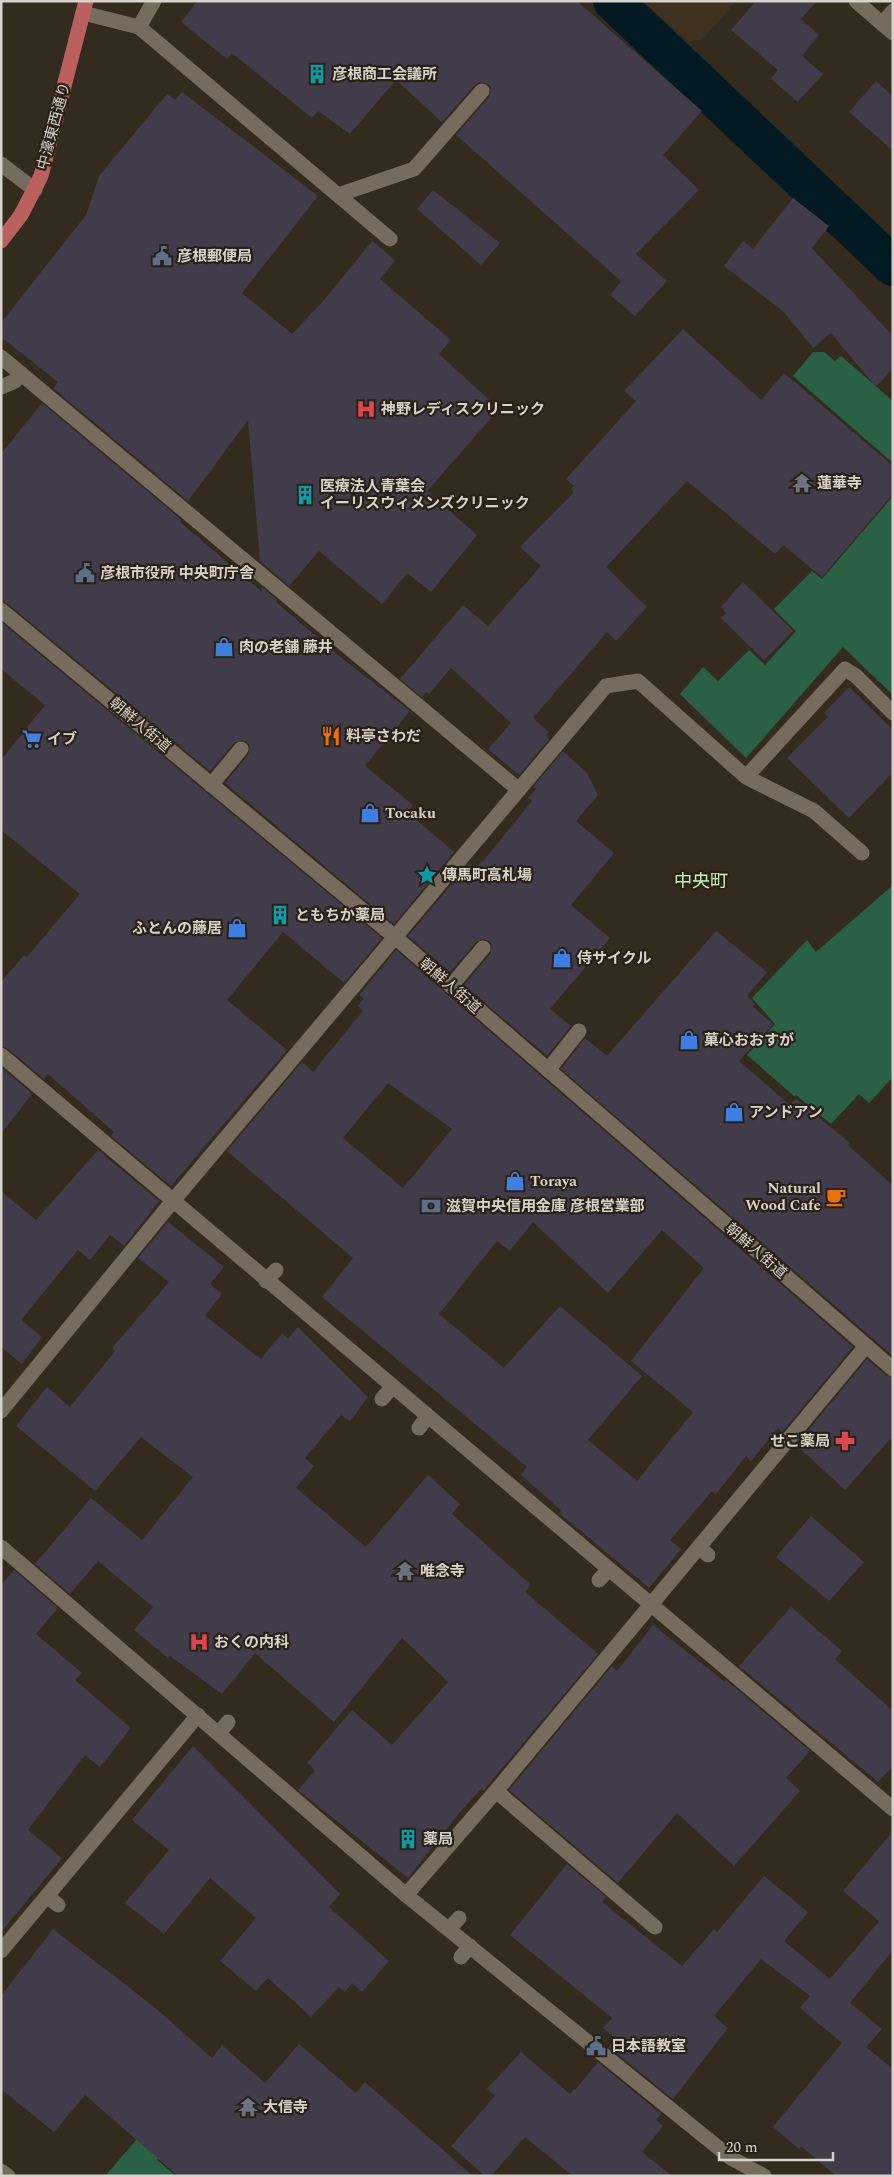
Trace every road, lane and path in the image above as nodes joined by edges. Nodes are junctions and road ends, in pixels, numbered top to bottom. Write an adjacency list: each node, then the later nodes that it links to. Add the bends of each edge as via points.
1 (154, 1): 5 (street)
2 (856, 1): 6 (street)
3 (84, 7): 5 (street); 9 (main road, 中濠東西通り, via 48,153)
4 (893, 11): 6 (street)
5 (139, 27): 10 (street)
6 (887, 28)
7 (482, 91): 10 (street, via 414,169)
8 (1, 164): 9 (street)
9 (35, 190): 12 (main road, 中濠東西通り)
10 (338, 195): 11 (street)
11 (390, 239)
12 (1, 241)
13 (1, 357): 14 (street)
14 (21, 373): 15 (street, via 15,381); 21 (street)
15 (1, 387)
16 (1, 610): 20 (street, 朝鮮人街道)
17 (893, 713): 19 (street, via 845,669)
18 (241, 748): 20 (street)
19 (746, 777): 21 (street, via 682,729 638,681 606,686); 22 (street, via 814,811)
20 (211, 785): 23 (street, 朝鮮人街道)
21 (519, 790): 23 (street)
22 (862, 853)
23 (395, 937): 25 (street, 朝鮮人街道); 29 (street)
24 (483, 948): 25 (street)
25 (450, 986): 28 (street, 朝鮮人街道)
26 (579, 1032): 28 (street)
27 (1, 1055): 29 (street)
28 (548, 1070): 30 (street, 朝鮮人街道)
29 (172, 1202): 32 (street); 35 (street, via 271,1276 387,1393 603,1575)
30 (866, 1346): 31 (street, 朝鮮人街道); 35 (street, via 704,1551)
31 (893, 1369)
32 (6, 1395): 33 (street)
33 (1, 1411)
34 (1, 1547): 36 (street)
35 (650, 1606): 37 (street); 38 (street, via 704,1643 866,1793)
36 (198, 1714): 39 (street, via 223,1728); 41 (street, via 53,1901)
37 (496, 1791): 39 (street); 40 (street)
38 (893, 1809)
39 (406, 1895): 44 (street, via 454,1923 465,1951 701,2126 731,2158)
40 (655, 1926)
41 (1, 1951)
42 (1, 2171): 43 (street)
43 (8, 2176)
44 (764, 2176)

